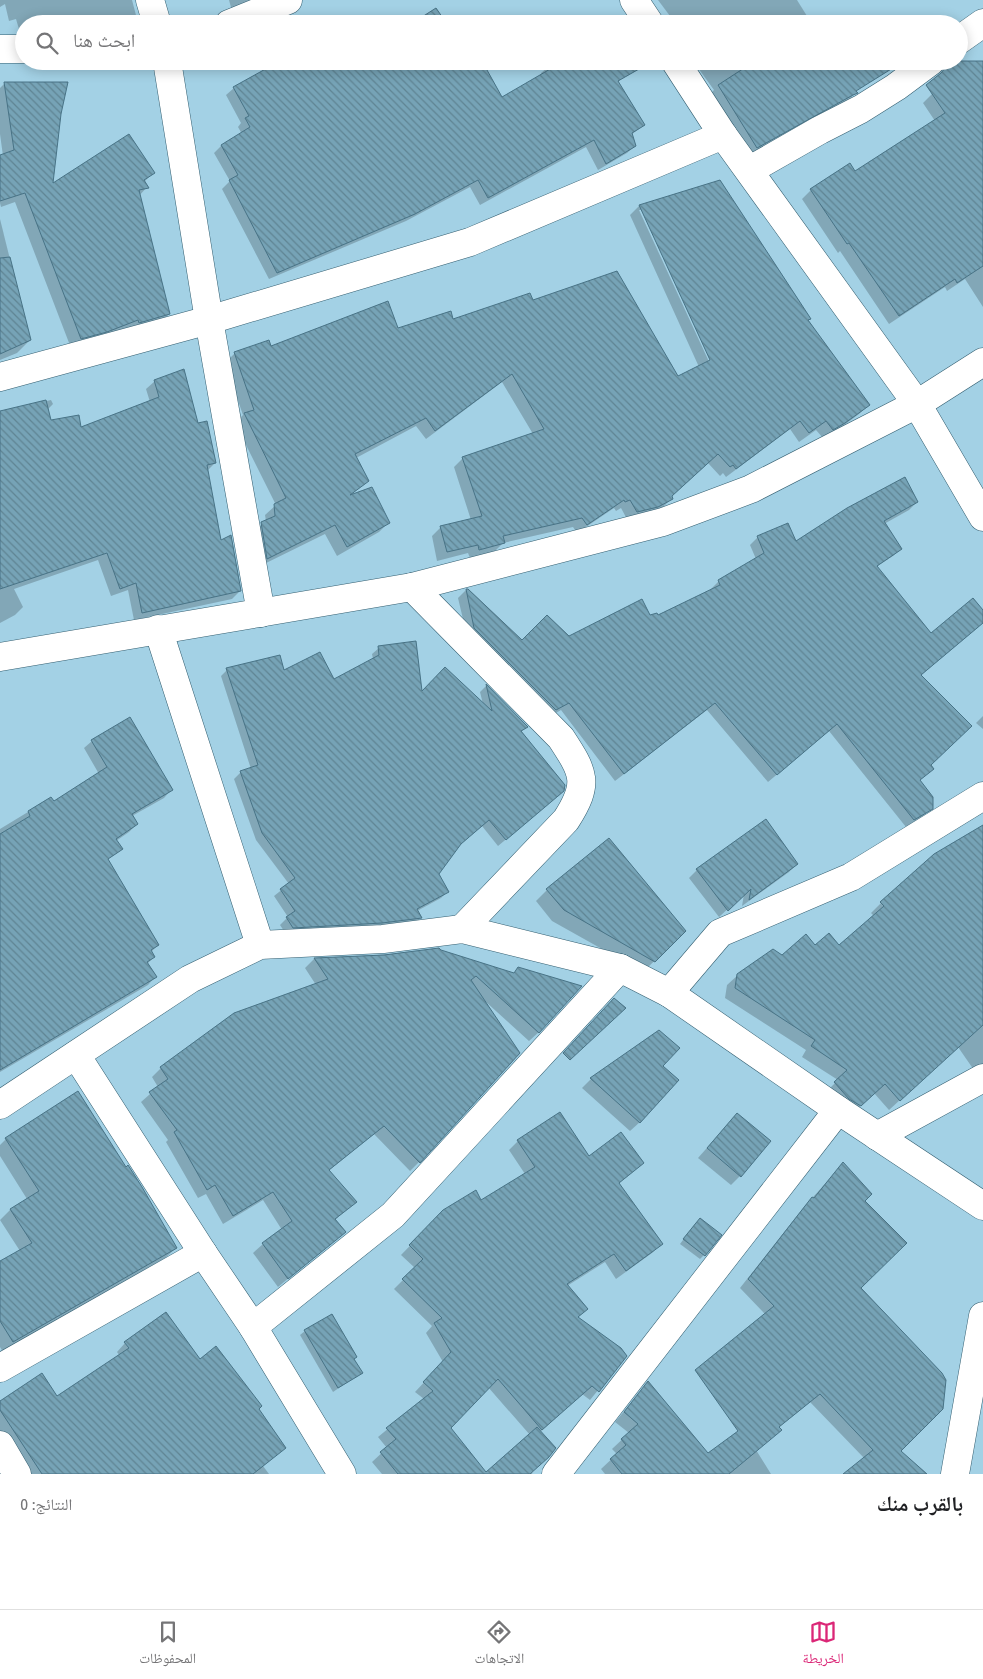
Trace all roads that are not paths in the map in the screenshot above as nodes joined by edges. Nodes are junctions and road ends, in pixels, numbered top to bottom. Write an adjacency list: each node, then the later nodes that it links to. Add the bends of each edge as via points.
1 (150, 0): 4 (street)
2 (288, 0): 5 (street)
3 (634, 0): 6 (street)
4 (154, 15)
5 (251, 15)
6 (644, 15)
7 (983, 23): 8 (street)
8 (968, 34)
9 (0, 49): 10 (street)
10 (15, 49)
11 (168, 70): 16 (street)
12 (680, 70): 14 (street)
13 (919, 70): 15 (street, via 861,109)
14 (723, 135): 15 (street); 16 (street, via 470,242)
15 (750, 170): 19 (street)
16 (209, 320): 18 (street); 22 (street)
17 (983, 362): 19 (street)
18 (0, 377)
19 (917, 404): 20 (street); 21 (street, via 751,489 663,522)
20 (983, 517)
21 (412, 587): 22 (street); 26 (street, via 561,738 577,762 583,782 577,803 566,820)
22 (261, 614): 23 (street)
23 (158, 629): 24 (street); 27 (street)
24 (0, 657)
25 (983, 796): 29 (street, via 851,877 720,933)
26 (462, 929): 27 (street, via 383,939); 28 (street)
27 (260, 945): 30 (street, via 190,978)
28 (620, 968): 29 (street); 38 (street, via 393,1215)
29 (670, 994): 33 (street)
30 (76, 1055): 32 (street); 36 (street)
31 (983, 1078): 34 (street)
32 (0, 1105)
33 (838, 1110): 34 (street); 43 (street)
34 (877, 1136): 35 (street)
35 (983, 1206)
36 (203, 1253): 38 (street); 39 (street)
37 (983, 1316): 44 (street)
38 (253, 1327): 42 (street)
39 (0, 1368)
40 (0, 1445): 41 (street)
41 (17, 1474)
42 (342, 1474)
43 (556, 1474)
44 (954, 1474)

